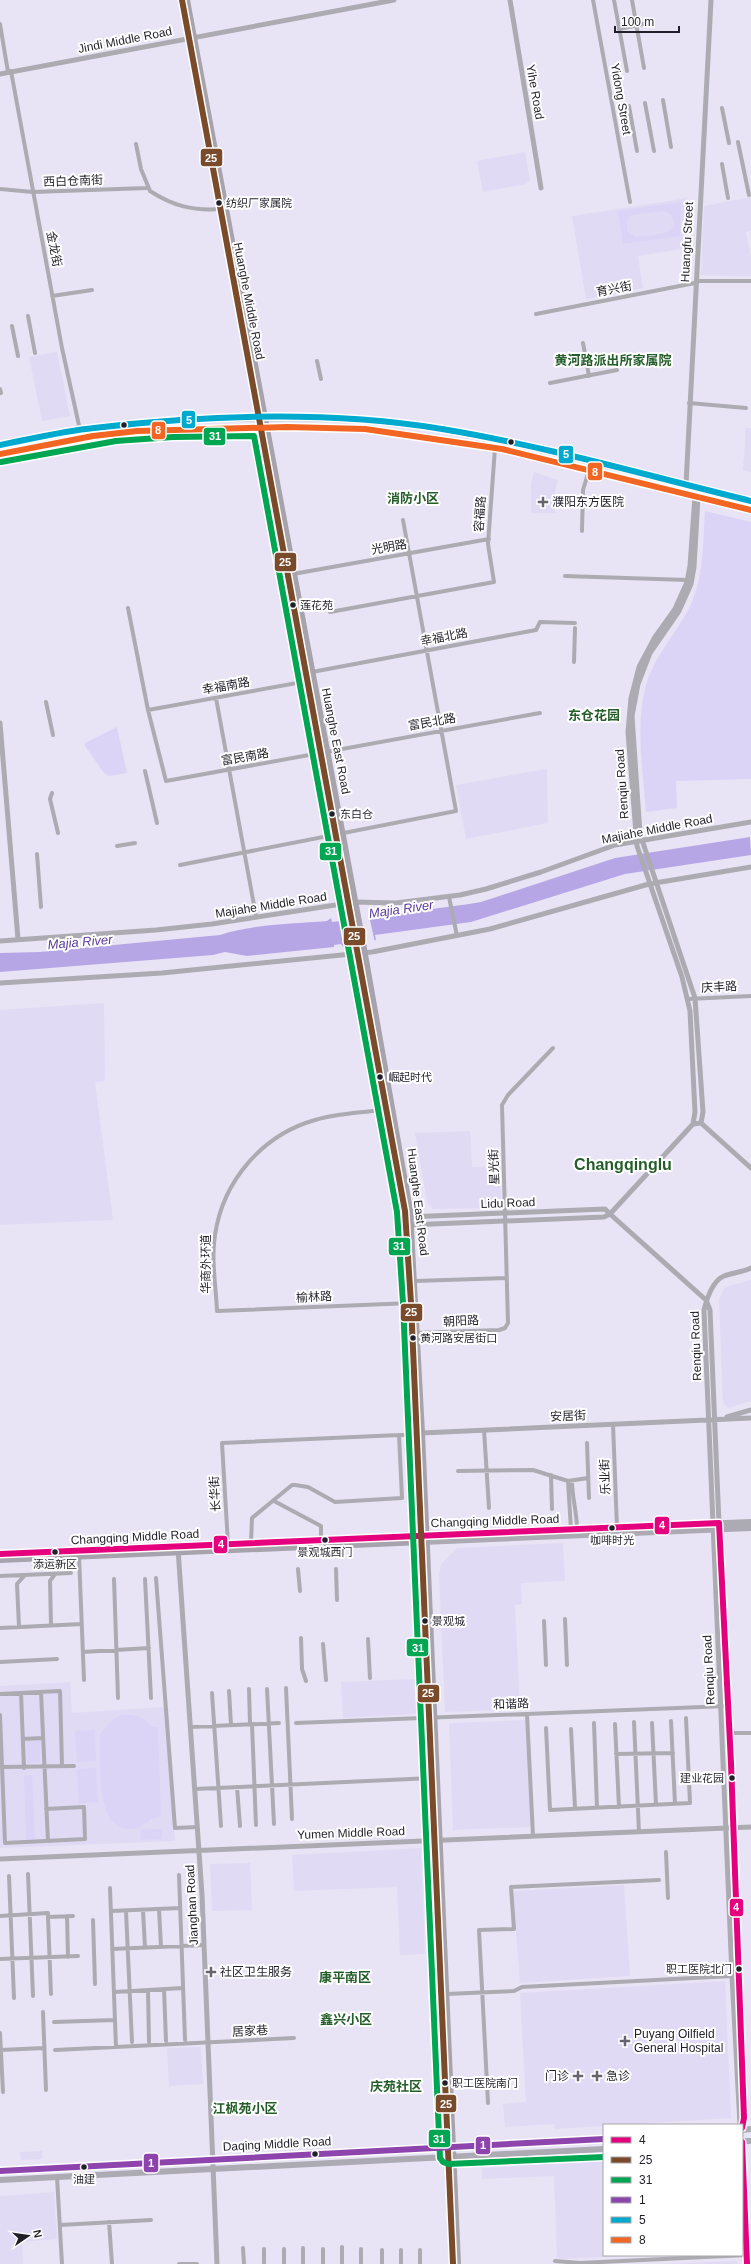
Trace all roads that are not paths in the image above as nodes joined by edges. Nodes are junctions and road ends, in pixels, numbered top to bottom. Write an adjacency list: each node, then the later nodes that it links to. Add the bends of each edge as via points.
1 (182, 0): 13 (main road, Huanghe Middle Road)
2 (187, 0): 13 (main road, Huanghe Middle Road)
3 (394, 0): 13 (street, Jindi Middle Road)
4 (510, 0): 30 (street, Yihe Road)
5 (593, 0): 35 (street, Yidong Street)
6 (614, 0): 12 (street)
7 (632, 0): 11 (street)
8 (711, 0): 38 (street, Huangfu Street)
9 (653, 22): 11 (street)
10 (0, 24): 16 (street, 金龙街)
11 (636, 25): 12 (street); 14 (street)
12 (619, 29): 15 (street)
13 (191, 38): 16 (street, Jindi Middle Road); 36 (main road, Huanghe Middle Road); 54 (main road, Huanghe Middle Road)
14 (644, 68)
15 (627, 71)
16 (9, 72): 17 (street, Jindi Middle Road); 32 (street, 金龙街)
17 (0, 74)
18 (663, 100): 25 (street)
19 (645, 103): 27 (street)
20 (629, 106): 26 (street)
21 (722, 108): 23 (street)
22 (738, 142): 33 (street)
23 (729, 143)
24 (136, 144): 29 (street)
25 (671, 147)
26 (637, 151)
27 (654, 151)
28 (722, 164): 34 (street)
29 (147, 188): 32 (street, 西白仓南街); 36 (street, via 158,196 199,211)
30 (541, 188)
31 (0, 189): 32 (street, 西白仓南街)
32 (33, 192): 40 (street, 金龙街)
33 (748, 195)
34 (728, 198)
35 (630, 202)
36 (220, 209): 54 (main road, Huanghe Middle Road)
37 (751, 281): 38 (street, 育兴街)
38 (696, 282): 41 (street, 育兴街); 52 (street, Huangfu Street)
39 (92, 290): 40 (street)
40 (52, 296): 56 (street, 金龙街)
41 (536, 314)
42 (28, 316): 45 (street)
43 (12, 326): 46 (street)
44 (583, 343): 49 (street)
45 (35, 354)
46 (18, 356)
47 (317, 361): 50 (street)
48 (617, 370): 49 (street)
49 (589, 376): 51 (street)
50 (320, 379)
51 (550, 383)
52 (689, 403): 53 (street); 61 (street, Huangfu Street)
53 (746, 408)
54 (262, 418): 55 (main road, Huanghe East Road); 56 (main road, via 173,420); 61 (main road, via 366,420 441,429)
55 (264, 428): 58 (main road, via 365,429); 59 (main road, via 173,429 115,433); 69 (main road, Huanghe East Road); 80 (main road, Huanghe East Road)
56 (80, 430): 57 (main road)
57 (0, 445)
58 (495, 448): 60 (main road); 67 (street, 容福路)
59 (0, 454)
60 (589, 470): 62 (main road); 66 (street, via 582,497)
61 (686, 485): 63 (main road)
62 (696, 496): 64 (main road); 71 (street, Renqiu Road); 96 (street, Renqiu Road, via 691,584 679,611 650,653 635,698 633,732)
63 (751, 501)
64 (751, 510)
65 (403, 520): 68 (street)
66 (582, 531)
67 (489, 539): 68 (street, 光明路); 72 (street, 容福路, via 494,582)
68 (409, 553): 69 (street, 光明路); 72 (street)
69 (293, 574): 79 (main road, Huanghe East Road)
70 (565, 576): 71 (street)
71 (687, 580): 96 (street, Renqiu Road, via 675,609 646,652 631,698 628,732)
72 (417, 596): 74 (street); 77 (street)
73 (128, 608): 83 (street)
74 (330, 612)
75 (575, 623): 77 (street, 幸福北路, via 540,622 536,630)
76 (575, 628): 78 (street)
77 (427, 651): 79 (street, 幸福北路); 86 (street)
78 (574, 662)
79 (312, 672): 88 (main road, Huanghe East Road)
80 (308, 681): 81 (street, 幸福南路); 88 (main road, Huanghe East Road)
81 (216, 698): 83 (street, 幸福南路); 89 (street)
82 (46, 702): 87 (street)
83 (148, 710): 89 (street, 富民南路, via 166,781)
84 (540, 713): 86 (street, 富民北路)
85 (0, 722): 110 (street)
86 (442, 731): 88 (street, 富民北路); 95 (street, via 456,811)
87 (53, 735)
88 (324, 752): 89 (street, 富民南路); 95 (main road, Huanghe East Road)
89 (229, 770): 99 (street)
90 (145, 771): 93 (street)
91 (52, 793): 94 (street, via 50,799)
92 (751, 822): 96 (street, Majiahe Middle Road)
93 (157, 823)
94 (58, 833)
95 (339, 834): 99 (street); 106 (main road, Huanghe East Road)
96 (639, 842): 103 (street, Renqiu Road); 104 (street, Renqiu Road); 105 (street, Majiahe Middle Road, via 599,850 559,866)
97 (134, 843): 98 (street)
98 (117, 846)
99 (244, 853): 101 (street); 108 (street)
100 (37, 854): 107 (street)
101 (180, 865)
102 (751, 867): 103 (street)
103 (656, 882): 104 (street); 115 (street, Renqiu Road)
104 (649, 884): 109 (street, via 490,929); 116 (street, Renqiu Road)
105 (450, 899): 106 (street, Majiahe Middle Road, via 396,903); 109 (street)
106 (352, 902): 108 (street, Majiahe Middle Road); 112 (main road, Huanghe East Road)
107 (41, 907)
108 (256, 916): 110 (street, Majiahe Middle Road, via 156,930 83,937)
109 (456, 936): 112 (street)
110 (18, 939): 111 (street, Majiahe Middle Road)
111 (0, 940)
112 (362, 953): 113 (street, via 162,973); 118 (main road, Huanghe East Road); 124 (main road, Huanghe East Road)
113 (0, 983)
114 (751, 996): 115 (street, 庆丰路)
115 (695, 998): 116 (street, 庆丰路); 119 (street, Renqiu Road, via 703,1112)
116 (688, 999): 120 (street, Renqiu Road, via 692,1028 695,1112)
117 (553, 1048): 122 (street, 星光街, via 503,1100)
118 (388, 1109): 124 (main road, Huanghe East Road); 132 (street, 华商外环道, via 333,1116 302,1124 276,1137 242,1170 225,1199 214,1236)
119 (701, 1123): 120 (street); 121 (street)
120 (693, 1124): 123 (street)
121 (751, 1168)
122 (505, 1213): 123 (street, Lidu Road, via 605,1209); 124 (street, Lidu Road); 125 (street, 星光街)
123 (610, 1214): 125 (street, Lidu Road, via 604,1217); 130 (street, Lidu Road)
124 (408, 1217): 126 (main road, Huanghe East Road)
125 (506, 1221): 126 (street, Lidu Road); 128 (street, 星光街)
126 (409, 1225): 129 (main road, Huanghe East Road); 131 (main road, Huanghe East Road)
127 (751, 1268): 130 (street, via 723,1276 717,1281)
128 (507, 1278): 129 (street); 133 (street, 星光街, via 508,1323)
129 (415, 1281): 134 (main road, Huanghe East Road)
130 (706, 1300): 137 (street, Renqiu Road, via 704,1310); 138 (street, Renqiu Road, via 710,1310)
131 (411, 1303): 132 (street, 榆林路); 159 (main road, Huanghe East Road)
132 (217, 1311)
133 (505, 1328): 134 (street, 朝阳路)
134 (417, 1333): 141 (main road, Huanghe East Road)
135 (751, 1410): 138 (street)
136 (751, 1418): 138 (street)
137 (709, 1420): 138 (street, 安居街); 139 (street, 安居街); 155 (street, Renqiu Road)
138 (715, 1420): 155 (street, Renqiu Road)
139 (613, 1424): 140 (street, 安居街); 156 (street, 乐业街)
140 (484, 1430): 141 (street, 安居街); 146 (street)
141 (422, 1433): 159 (main road, Huanghe East Road)
142 (399, 1435): 143 (street); 151 (street, via 402,1498 335,1502 304,1485 296,1484); 162 (street, 长华街, via 222,1444)
143 (411, 1435)
144 (587, 1443): 148 (street)
145 (458, 1471): 146 (street)
146 (486, 1471): 147 (street, via 533,1470); 152 (street)
147 (551, 1475): 149 (street); 153 (street)
148 (588, 1478): 149 (street); 150 (street)
149 (570, 1481): 158 (street, via 572,1500 577,1513)
150 (589, 1498)
151 (274, 1501): 160 (street, via 252,1518); 161 (street, via 320,1526)
152 (489, 1508)
153 (552, 1509)
154 (751, 1522): 155 (main road, Changqing Middle Road)
155 (716, 1527): 156 (main road, Changqing Middle Road); 157 (main road, Changqing Middle Road); 159 (main road, Changqing Middle Road); 209 (street, Renqiu Road); 210 (street, Renqiu Road)
156 (617, 1528): 158 (main road, Changqing Middle Road)
157 (751, 1528)
158 (574, 1529): 159 (main road, Changqing Middle Road)
159 (424, 1539): 161 (main road, Changqing Middle Road); 213 (main road, Huanghe East Road)
160 (251, 1543): 161 (main road, Changqing Middle Road); 162 (main road, Changqing Middle Road)
161 (321, 1543): 164 (main road, Changqing Middle Road)
162 (228, 1544): 163 (main road, Changqing Middle Road)
163 (178, 1546): 164 (street, Jianghan Road); 165 (main road, Changqing Middle Road)
164 (178, 1553): 166 (main road, Changqing Middle Road); 226 (street, Jianghan Road)
165 (0, 1554)
166 (79, 1556): 167 (main road, Changqing Middle Road); 181 (street)
167 (0, 1560)
168 (298, 1568): 177 (street)
169 (336, 1569): 178 (street)
170 (71, 1573): 171 (street)
171 (55, 1574): 172 (street); 182 (street, via 50,1581)
172 (25, 1575): 173 (street); 183 (street, via 17,1584)
173 (0, 1576)
174 (156, 1578): 261 (street, via 175,1828)
175 (145, 1579): 188 (street)
176 (114, 1580): 189 (street)
177 (300, 1591)
178 (337, 1600)
179 (565, 1619): 194 (street)
180 (544, 1621): 193 (street)
181 (82, 1624): 182 (street); 190 (street)
182 (51, 1625): 183 (street)
183 (19, 1627): 184 (street)
184 (0, 1628)
185 (301, 1638): 198 (street, via 302,1669)
186 (368, 1639): 195 (street)
187 (323, 1644): 197 (street)
188 (149, 1648): 189 (street); 208 (street)
189 (116, 1650): 190 (street); 207 (street)
190 (83, 1652): 196 (street)
191 (58, 1660): 192 (street)
192 (0, 1662)
193 (546, 1665)
194 (567, 1665)
195 (370, 1678)
196 (84, 1680)
197 (326, 1680)
198 (306, 1681)
199 (286, 1688): 243 (street)
200 (249, 1689): 222 (street)
201 (267, 1689): 218 (street)
202 (229, 1691): 224 (street)
203 (41, 1692): 204 (street); 231 (street); 237 (street, via 60,1691)
204 (21, 1693): 206 (street); 232 (street)
205 (212, 1693): 225 (street)
206 (0, 1694)
207 (118, 1698)
208 (151, 1698)
209 (721, 1706): 210 (street, 和谐路); 211 (street, 和谐路); 263 (street, Renqiu Road)
210 (728, 1706): 229 (street, Renqiu Road)
211 (528, 1714): 213 (street, 和谐路); 265 (street)
212 (0, 1715): 241 (street)
213 (432, 1718): 219 (street, 和谐路); 242 (main road, Huanghe East Road); 266 (main road, Huanghe East Road)
214 (686, 1718): 249 (street, via 690,1803)
215 (671, 1721): 234 (street)
216 (280, 1722): 218 (street)
217 (634, 1722): 236 (street)
218 (269, 1723): 222 (street); 244 (street)
219 (296, 1723)
220 (594, 1723): 254 (street)
221 (652, 1723): 233 (street)
222 (251, 1724): 224 (street); 246 (street)
223 (615, 1724): 235 (street)
224 (231, 1725): 225 (street)
225 (214, 1726): 226 (street); 247 (street)
226 (191, 1727): 248 (street, Jianghan Road)
227 (546, 1728): 253 (street, via 550,1810)
228 (571, 1728): 253 (street)
229 (729, 1733): 230 (street); 263 (street, Renqiu Road)
230 (751, 1733)
231 (44, 1738): 232 (street); 239 (street)
232 (23, 1739): 240 (street)
233 (654, 1753): 234 (street); 236 (street); 250 (street)
234 (672, 1753): 249 (street)
235 (616, 1754): 236 (street); 251 (street)
236 (635, 1754): 252 (street)
237 (62, 1766): 238 (street); 239 (street)
238 (74, 1766)
239 (45, 1767): 240 (street); 255 (street)
240 (24, 1768): 241 (street)
241 (1, 1769): 267 (street, via 5,1843)
242 (432, 1778): 243 (street); 266 (main road, Huanghe East Road)
243 (290, 1784): 244 (street); 256 (street)
244 (272, 1785): 246 (street); 257 (street)
245 (237, 1786): 246 (street); 247 (street); 259 (street)
246 (255, 1786): 260 (street)
247 (218, 1787): 248 (street); 258 (street)
248 (195, 1789): 261 (street, Jianghan Road)
249 (675, 1804): 250 (street)
250 (656, 1805): 252 (street)
251 (619, 1806): 252 (street); 254 (street)
252 (638, 1806): 264 (street)
253 (575, 1808): 254 (street)
254 (597, 1808)
255 (46, 1809): 267 (street); 267 (street, via 84,1807 85,1839)
256 (292, 1819)
257 (274, 1824)
258 (221, 1826)
259 (240, 1826)
260 (256, 1826)
261 (197, 1827): 268 (street, Jianghan Road)
262 (751, 1827): 263 (street, Yumen Middle Road)
263 (729, 1828): 264 (street, Yumen Middle Road); 301 (street, Renqiu Road); 331 (street, Renqiu Road)
264 (639, 1832): 265 (street, Yumen Middle Road)
265 (534, 1836): 266 (street, Yumen Middle Road)
266 (437, 1840): 268 (street, Yumen Middle Road); 310 (main road, Huanghe East Road); 333 (main road, Huanghe East Road)
267 (48, 1841)
268 (199, 1849): 270 (street, Yumen Middle Road); 289 (street, Jianghan Road)
269 (666, 1852): 276 (street)
270 (0, 1859)
271 (28, 1874): 282 (street)
272 (179, 1875): 277 (street)
273 (9, 1876): 283 (street)
274 (659, 1880): 308 (street, via 511,1887 514,1929 479,1930)
275 (110, 1888): 281 (street)
276 (668, 1898)
277 (180, 1908): 278 (street); 290 (street)
278 (159, 1909): 280 (street); 291 (street)
279 (126, 1910): 280 (street); 281 (street); 294 (street)
280 (143, 1910): 292 (street)
281 (111, 1911): 293 (street)
282 (30, 1914): 283 (street); 287 (street, via 48,1913); 297 (street)
283 (11, 1915): 284 (street); 299 (street)
284 (0, 1916)
285 (67, 1916): 286 (street); 287 (street); 296 (street)
286 (73, 1916)
287 (48, 1917): 298 (street)
288 (93, 1920): 302 (street)
289 (204, 1945): 290 (street); 322 (street, Jianghan Road)
290 (182, 1946): 291 (street); 303 (street)
291 (161, 1947): 292 (street)
292 (145, 1948): 294 (street)
293 (112, 1949): 294 (street); 307 (street)
294 (128, 1949): 306 (street)
295 (78, 1956): 296 (street)
296 (68, 1957): 298 (street)
297 (32, 1958): 298 (street); 299 (street); 311 (street)
298 (50, 1958): 309 (street)
299 (12, 1959): 300 (street); 312 (street)
300 (0, 1960)
301 (732, 1976): 308 (street, via 522,1987 514,1991); 330 (street, Renqiu Road)
302 (95, 1984)
303 (183, 1988): 304 (street); 318 (street)
304 (164, 1989): 305 (street); 319 (street)
305 (148, 1990): 306 (street); 321 (street)
306 (130, 1991): 307 (street); 320 (street)
307 (114, 1992): 314 (street)
308 (482, 1992): 310 (street); 329 (street)
309 (51, 1994)
310 (446, 1994): 333 (main road, Huanghe East Road)
311 (33, 1996)
312 (14, 1998)
313 (43, 2012): 324 (street)
314 (115, 2020): 315 (street); 323 (street)
315 (54, 2022)
316 (0, 2033): 325 (street)
317 (294, 2038): 322 (street, 居家巷)
318 (185, 2040)
319 (166, 2041)
320 (132, 2042)
321 (150, 2042)
322 (208, 2043): 323 (street, 居家巷); 336 (street, Jianghan Road)
323 (116, 2047): 326 (street, 居家巷)
324 (44, 2048): 325 (street); 327 (street)
325 (0, 2050): 328 (street)
326 (55, 2050)
327 (46, 2090)
328 (3, 2092)
329 (488, 2103)
330 (740, 2124)
331 (743, 2124)
332 (603, 2139): 333 (main road, Daqing Middle Road)
333 (450, 2146): 335 (main road, Huanghe East Road); 336 (main road, Daqing Middle Road)
334 (603, 2149): 335 (main road, Daqing Middle Road)
335 (450, 2156): 338 (main road, Daqing Middle Road); 374 (main road, Huanghe East Road); 375 (main road, Huanghe East Road)
336 (212, 2158): 338 (street, Jianghan Road); 339 (main road, Daqing Middle Road)
337 (743, 2165): 356 (street)
338 (213, 2168): 340 (main road, Daqing Middle Road); 363 (street, Jianghan Road)
339 (0, 2171)
340 (57, 2177): 341 (main road, Daqing Middle Road); 344 (street)
341 (0, 2180)
342 (151, 2220): 343 (street)
343 (109, 2222): 344 (street); 360 (street)
344 (60, 2225): 359 (street)
345 (342, 2247): 369 (street)
346 (243, 2248): 364 (street)
347 (303, 2248): 367 (street)
348 (264, 2249): 365 (street)
349 (284, 2249): 366 (street)
350 (323, 2249): 368 (street)
351 (361, 2249): 370 (street)
352 (382, 2250): 371 (street)
353 (401, 2250): 372 (street)
354 (420, 2250): 373 (street)
355 (743, 2255): 356 (street)
356 (747, 2255): 376 (street)
357 (726, 2256): 358 (street, via 580,2263)
358 (555, 2261)
359 (62, 2264)
360 (112, 2264)
361 (179, 2264): 362 (street)
362 (197, 2264)
363 (217, 2264)
364 (244, 2264)
365 (264, 2264)
366 (284, 2264)
367 (303, 2264)
368 (323, 2264)
369 (342, 2264)
370 (361, 2264)
371 (382, 2264)
372 (401, 2264)
373 (420, 2264)
374 (453, 2264)
375 (458, 2264)
376 (747, 2264)

